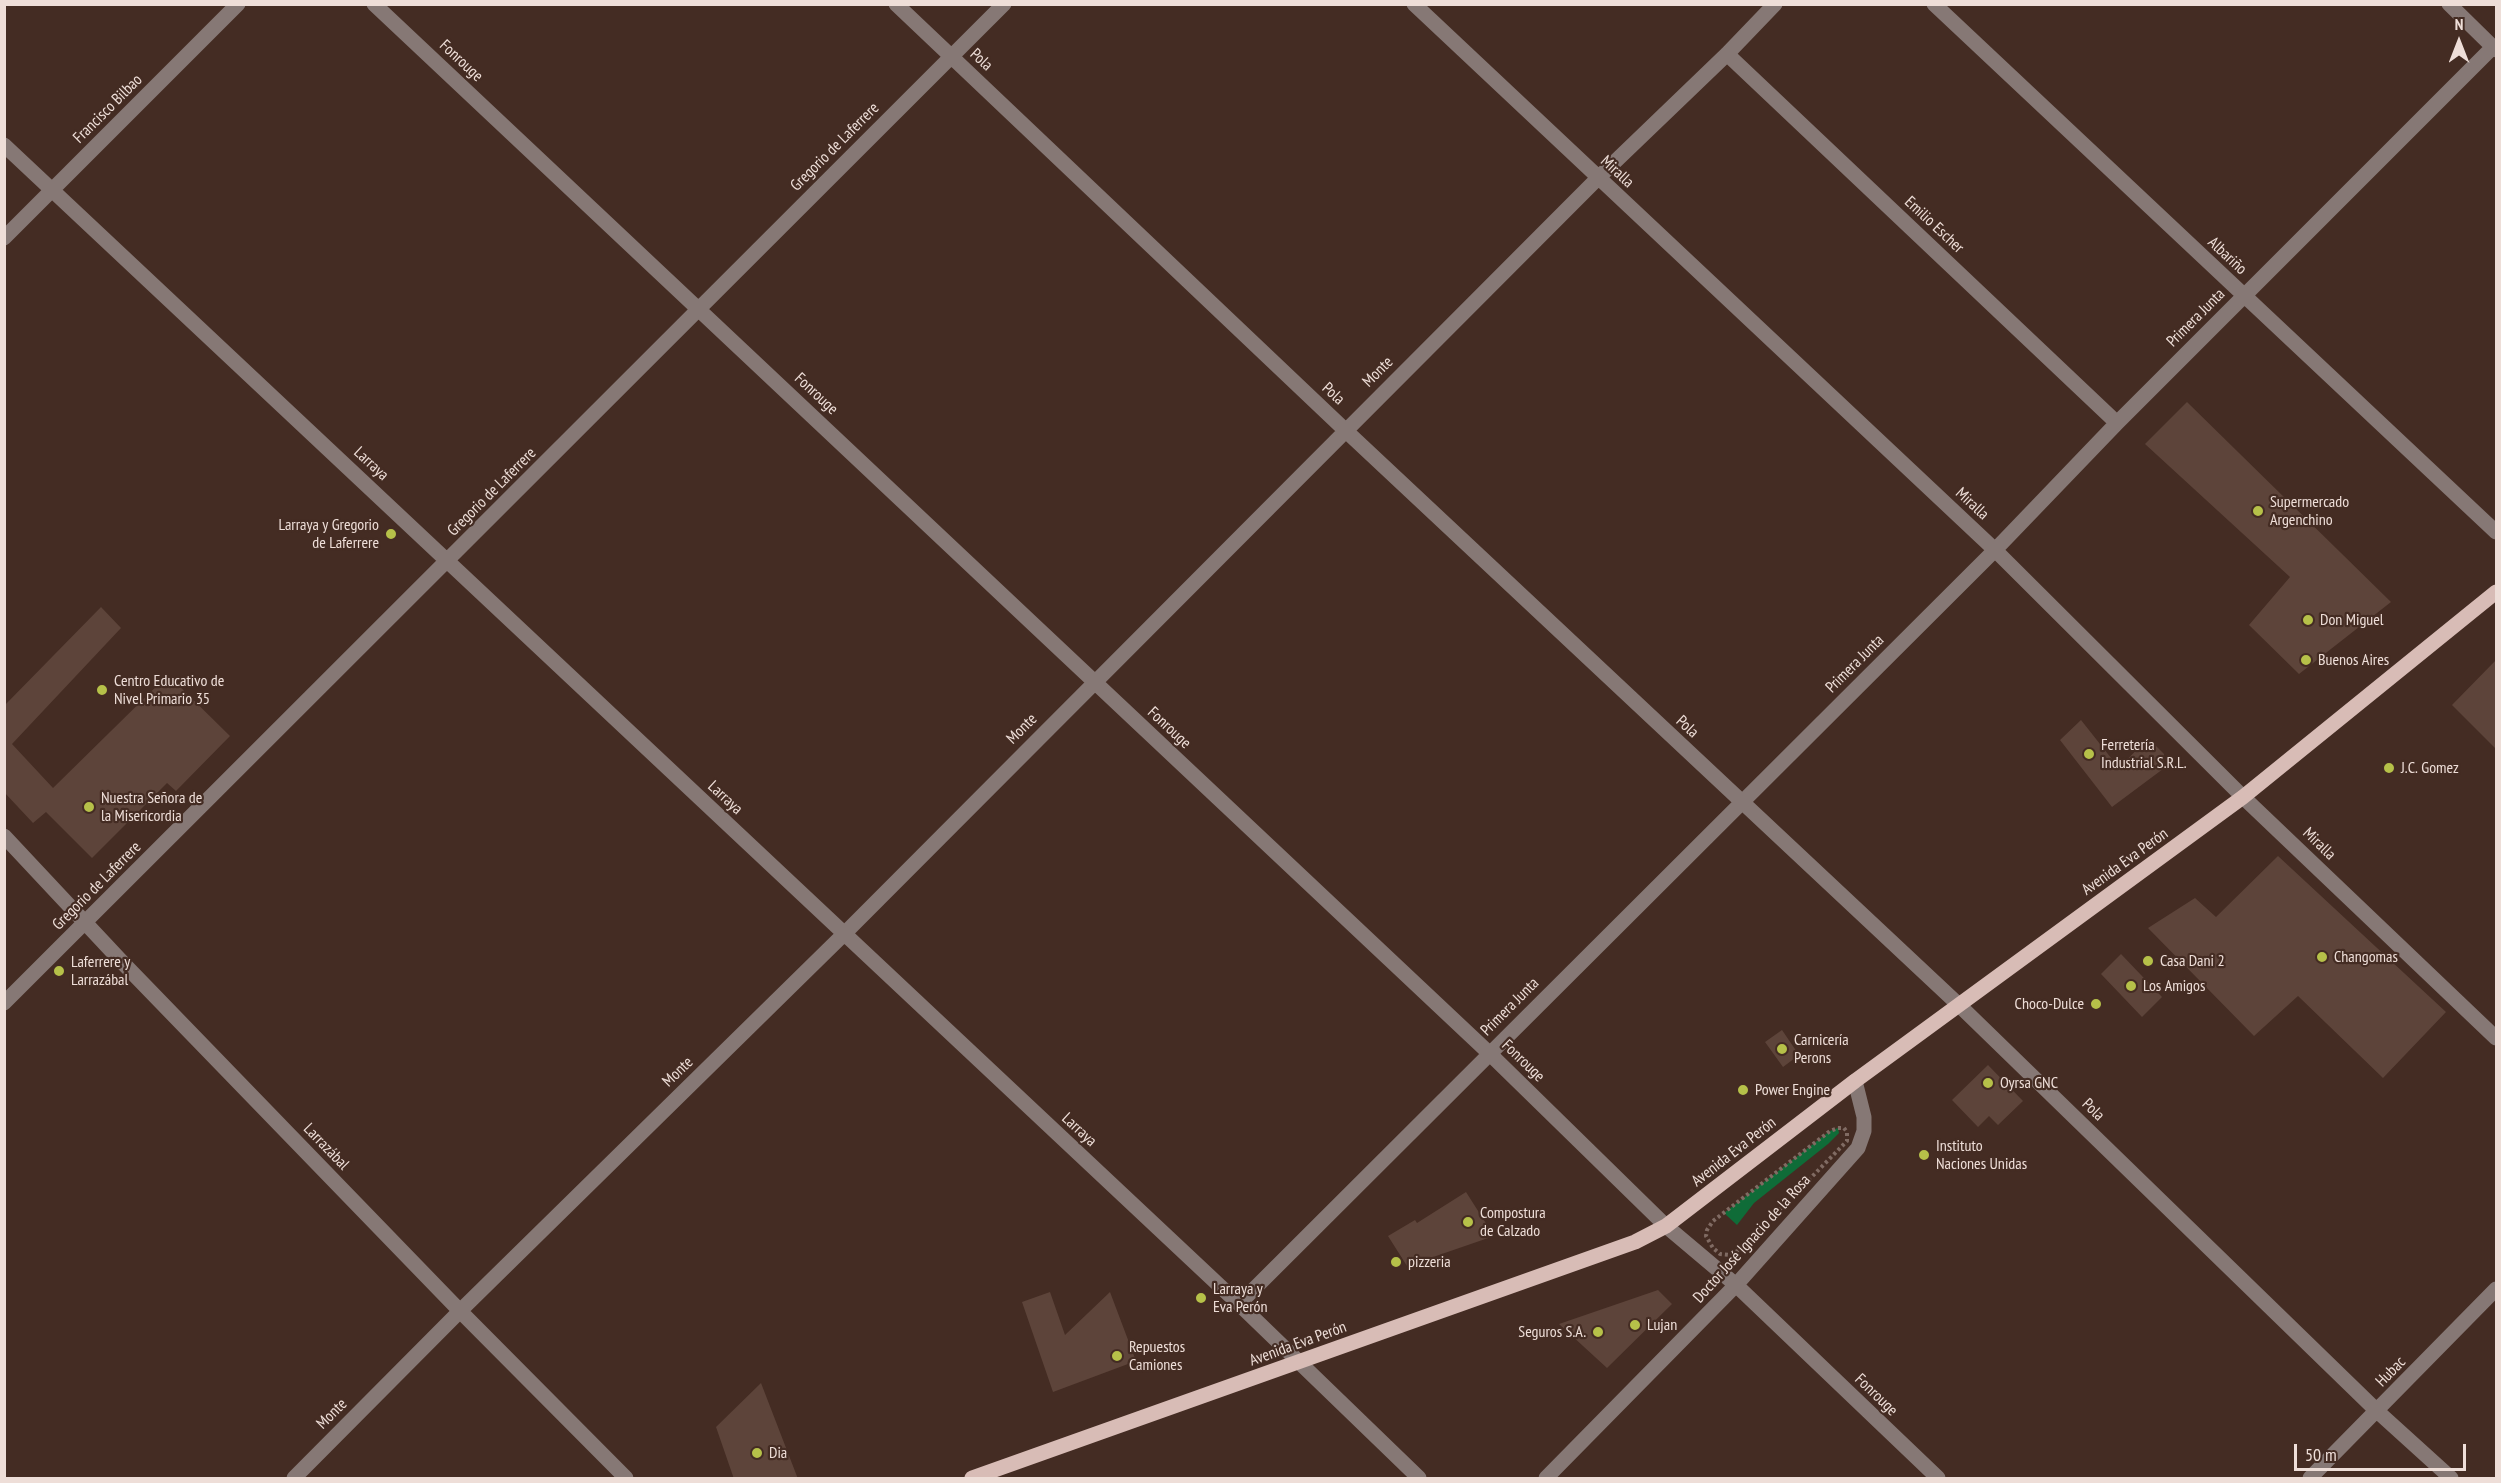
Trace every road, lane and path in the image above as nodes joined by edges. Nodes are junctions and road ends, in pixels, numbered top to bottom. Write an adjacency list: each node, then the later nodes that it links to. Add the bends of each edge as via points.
1 (238, 4): 14 (street, Francisco Bilbao)
2 (374, 4): 17 (street, Fonrouge)
3 (896, 4): 11 (street, Pola)
4 (1004, 4): 11 (street, Gregorio de Laferrere)
5 (1414, 4): 13 (street, Miralla)
6 (1775, 4): 10 (street, Monte)
7 (1934, 4): 16 (street, Albariño)
8 (2449, 4): 9 (street)
9 (2495, 48): 16 (street, Primera Junta)
10 (1727, 54): 13 (street, Monte); 18 (street, Emilio Escher)
11 (951, 57): 17 (street, Gregorio de Laferrere); 19 (street, Pola)
12 (4, 145): 14 (street, Larraya)
13 (1598, 178): 19 (street, Monte); 21 (street, Miralla)
14 (53, 190): 15 (street, Francisco Bilbao); 22 (street, Larraya)
15 (4, 238)
16 (2244, 296): 18 (street, Primera Junta); 20 (street, Albariño)
17 (699, 308): 22 (street, Gregorio de Laferrere); 24 (street, Fonrouge)
18 (2117, 423): 21 (street, Primera Junta)
19 (1345, 430): 24 (street, Monte); 26 (street, Pola)
20 (2496, 532)
21 (1995, 550): 25 (street, Miralla); 26 (street, Primera Junta)
22 (448, 561): 28 (street, Gregorio de Laferrere); 29 (street, Larraya)
23 (2496, 592): 25 (main road, Avenida Eva Perón)
24 (1094, 682): 29 (street, Monte); 33 (street, Fonrouge)
25 (2243, 797): 31 (main road, Avenida Eva Perón); 32 (street, Miralla)
26 (1742, 803): 31 (street, Pola); 33 (street, Primera Junta)
27 (4, 836): 28 (street, Larrazábal)
28 (85, 923): 30 (street, Gregorio de Laferrere); 40 (street, Larrazábal)
29 (843, 935): 39 (street, Larraya); 40 (street, Monte)
30 (4, 1003)
31 (1960, 1006): 34 (main road, Avenida Eva Perón); 42 (street, Pola)
32 (2496, 1038)
33 (1489, 1053): 36 (street, Fonrouge); 39 (street, Primera Junta)
34 (1855, 1081): 36 (main road, Avenida Eva Perón); 37 (street, Doctor José Ignacio de la Rosa, via 1863,1117 1858,1148)
35 (1830, 1131): 35 (path, via 1844,1128 1847,1141 1741,1249 1730,1255 1713,1248 1706,1236 1713,1221)
36 (1666, 1226): 37 (street, Fonrouge); 41 (main road, Avenida Eva Perón, via 1635,1242)
37 (1736, 1285): 47 (street, Doctor José Ignacio de la Rosa); 48 (street, Fonrouge)
38 (2496, 1289): 42 (street, Hubac)
39 (1239, 1304): 41 (street, Larraya)
40 (460, 1311): 43 (street, Monte); 44 (street, Larrazábal)
41 (1299, 1362): 45 (main road, Avenida Eva Perón); 46 (street, Larraya)
42 (2378, 1412): 49 (street, Hubac); 50 (street, Pola)
43 (294, 1479)
44 (626, 1479)
45 (972, 1479)
46 (1419, 1479)
47 (1546, 1479)
48 (1938, 1479)
49 (2310, 1479)
50 (2451, 1479)

